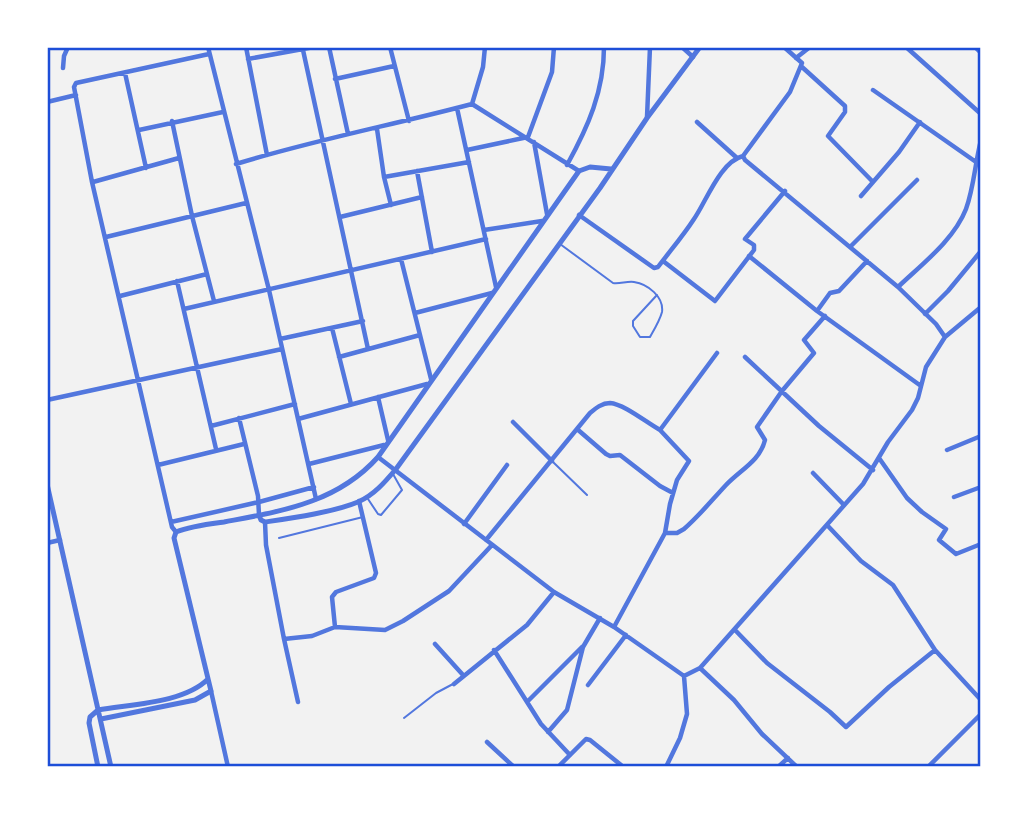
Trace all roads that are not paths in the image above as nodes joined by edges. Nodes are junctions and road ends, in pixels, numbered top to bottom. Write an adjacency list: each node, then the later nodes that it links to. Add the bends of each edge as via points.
1 (68, 47): 25 (street)
2 (208, 47): 19 (street)
3 (246, 47): 22 (street)
4 (314, 47): 17 (street)
5 (329, 47): 27 (street)
6 (390, 47): 23 (street)
7 (485, 47): 31 (street)
8 (554, 47): 43 (street, via 552,72)
9 (604, 47): 54 (street, via 598,99)
10 (650, 47): 35 (street)
11 (682, 47): 20 (street)
12 (701, 47): 20 (street)
13 (784, 47): 21 (street)
14 (810, 47): 21 (street)
15 (906, 47): 34 (street)
16 (975, 47): 18 (street)
17 (303, 50): 22 (street); 44 (street)
18 (981, 53)
19 (209, 54): 26 (street); 33 (street)
20 (694, 57): 35 (street)
21 (796, 58): 24 (street)
22 (248, 59): 48 (street)
23 (394, 66): 27 (street); 37 (street)
24 (802, 67): 49 (street, via 790,92); 62 (street, via 845,106 828,136)
25 (63, 68)
26 (125, 73): 29 (street, via 76,83); 41 (street)
27 (335, 79): 42 (street)
28 (873, 90): 39 (street)
29 (76, 95): 30 (street); 61 (street)
30 (47, 102)
31 (472, 104): 32 (street); 43 (street)
32 (457, 108): 37 (street); 47 (street)
33 (223, 111): 36 (street); 53 (street)
34 (981, 114)
35 (647, 118): 56 (street)
36 (172, 121): 41 (street); 50 (street)
37 (409, 121): 40 (street)
38 (697, 122): 49 (street)
39 (920, 122): 52 (street); 62 (street)
40 (377, 129): 42 (street); 59 (street)
41 (139, 130): 55 (street)
42 (348, 134): 44 (street)
43 (528, 137): 46 (street); 47 (street)
44 (322, 139): 48 (street); 71 (street)
45 (981, 140): 52 (street)
46 (534, 141): 54 (street); 68 (street)
47 (467, 150): 51 (street)
48 (267, 155): 53 (street)
49 (740, 157): 63 (street); 82 (street, via 712,185)
50 (179, 158): 55 (street); 70 (street)
51 (469, 162): 57 (street); 73 (street)
52 (976, 162): 88 (street, via 963,216)
53 (236, 164): 66 (street)
54 (567, 165): 58 (street)
55 (146, 168): 61 (street)
56 (611, 169): 58 (street); 69 (street)
57 (417, 171): 59 (street); 65 (street)
58 (579, 171): 68 (street)
59 (384, 177): 67 (street)
60 (917, 180): 77 (street)
61 (92, 182): 74 (street)
62 (873, 182): 64 (street)
63 (785, 191): 77 (street); 80 (street, via 746,239 755,248)
64 (861, 196)
65 (422, 197): 67 (street); 79 (street)
66 (246, 203): 70 (street); 89 (street)
67 (391, 205): 71 (street)
68 (547, 214): 72 (street)
69 (579, 215): 76 (street); 82 (street, via 654,268)
70 (191, 216): 74 (street); 85 (street)
71 (340, 217): 84 (street)
72 (542, 220): 73 (street); 87 (street)
73 (484, 230): 75 (street)
74 (106, 237): 92 (street)
75 (486, 239): 79 (street); 87 (street)
76 (558, 243): 91 (lane, via 612,283 633,281); 137 (street)
77 (850, 247): 83 (street)
78 (981, 251): 98 (street)
79 (432, 252): 81 (street)
80 (750, 256): 82 (street, via 715,302); 96 (street)
81 (401, 259): 84 (street); 97 (street)
82 (663, 261)
83 (867, 261): 88 (street); 96 (street, via 839,291 830,293)
84 (351, 271): 89 (street); 100 (street)
85 (207, 274): 86 (street); 93 (street)
86 (177, 281): 92 (street); 95 (street)
87 (496, 287): 90 (street)
88 (898, 287): 98 (street)
89 (269, 290): 93 (street); 104 (street)
90 (492, 293): 97 (street); 112 (street)
91 (657, 295): 91 (lane, via 634,321 640,337 650,337 661,315)
92 (120, 296): 111 (street)
93 (214, 301): 95 (street)
94 (981, 307): 103 (street)
95 (184, 309): 110 (street)
96 (817, 311): 99 (street)
97 (415, 313): 102 (street)
98 (925, 314): 103 (street)
99 (824, 316): 113 (street); 114 (street, via 804,340 814,353)
100 (363, 321): 101 (street); 106 (street)
101 (332, 328): 104 (street); 108 (street)
102 (420, 335): 106 (street); 112 (street)
103 (945, 337): 113 (street, via 926,367)
104 (280, 340): 105 (street)
105 (282, 349): 110 (street); 117 (street)
106 (368, 349): 108 (street)
107 (717, 353): 124 (street)
108 (339, 357): 118 (street)
109 (745, 358): 114 (street)
110 (197, 368): 111 (street); 122 (street)
111 (139, 380): 116 (street); 134 (street)
112 (429, 381): 115 (street); 126 (street)
113 (921, 386): 131 (street, via 912,410)
114 (782, 391): 136 (street); 157 (street, via 757,427 765,440 755,459 684,529)
115 (377, 397): 118 (street); 126 (street)
116 (47, 400)
117 (295, 404): 119 (street); 120 (street)
118 (351, 404): 120 (street)
119 (239, 418): 122 (street); 127 (street)
120 (298, 419): 133 (street)
121 (513, 422): 132 (street)
122 (211, 426): 128 (street)
123 (577, 429): 124 (street, via 590,413 608,403); 132 (street); 142 (street, via 606,454 620,455)
124 (660, 430): 142 (street, via 689,458)
125 (981, 436): 129 (street)
126 (386, 442): 130 (street); 133 (street)
127 (244, 444): 128 (street); 147 (street)
128 (216, 449): 134 (street)
129 (947, 450)
130 (377, 457): 137 (street); 146 (street, via 362,475)
131 (879, 458): 136 (street); 162 (street, via 907,498 946,529 939,540 956,554)
132 (552, 461): 143 (lane); 160 (street)
133 (309, 464): 140 (street)
134 (158, 465): 152 (street)
135 (507, 465): 154 (street)
136 (873, 470): 149 (street)
137 (395, 471): 144 (street); 144 (lane, via 401,490 380,515); 154 (street)
138 (814, 473): 149 (street)
139 (47, 484): 159 (street)
140 (314, 487): 146 (street); 147 (street)
141 (981, 487): 145 (street)
142 (673, 493): 157 (street)
143 (587, 495)
144 (366, 496): 148 (street)
145 (954, 497)
146 (317, 500): 150 (street)
147 (259, 502): 150 (street); 152 (street)
148 (359, 502): 151 (street); 153 (street)
149 (844, 505): 155 (street)
150 (259, 515): 153 (street); 156 (street)
151 (364, 517): 158 (lane); 166 (street, via 376,573 332,597)
152 (171, 522): 156 (street)
153 (265, 522): 170 (street)
154 (464, 524): 160 (street)
155 (827, 524): 168 (street); 174 (street, via 861,561 893,585)
156 (176, 532): 178 (street)
157 (664, 533): 167 (street)
158 (279, 538)
159 (61, 540): 161 (street); 185 (street)
160 (486, 540): 163 (street)
161 (47, 543)
162 (981, 544)
163 (492, 545): 164 (street); 166 (street, via 449,591 403,621 385,630)
164 (554, 592): 165 (street); 173 (street, via 527,625)
165 (600, 618): 167 (street); 172 (street)
166 (335, 627): 170 (street)
167 (614, 627): 169 (street)
168 (735, 630): 174 (street, via 766,663 846,727); 175 (street)
169 (626, 635): 177 (street); 180 (street)
170 (284, 639): 184 (street)
171 (435, 644): 176 (street)
172 (583, 647): 183 (street); 191 (street, via 567,710)
173 (494, 650): 176 (street); 183 (street)
174 (935, 650): 182 (street)
175 (700, 668): 177 (street); 194 (street)
176 (463, 676): 179 (street)
177 (684, 676): 190 (street)
178 (208, 679): 181 (street); 185 (street, via 194,691 176,697)
179 (454, 684): 187 (lane)
180 (588, 685)
181 (211, 691): 188 (street, via 195,700); 199 (street)
182 (980, 697)
183 (528, 701): 191 (street)
184 (298, 702)
185 (99, 710): 188 (street); 197 (street, via 89,723)
186 (981, 714): 206 (street)
187 (404, 718)
188 (101, 719): 198 (street)
189 (680, 719): 190 (street)
190 (685, 723): 203 (street)
191 (548, 732): 193 (street)
192 (487, 742): 200 (street)
193 (570, 755): 195 (street); 196 (street, via 586,739)
194 (788, 758): 204 (street); 205 (street)
195 (565, 760): 201 (street); 202 (street)
196 (621, 765)
197 (98, 767)
198 (111, 767)
199 (228, 767)
200 (514, 767)
201 (558, 767)
202 (572, 767)
203 (666, 767)
204 (778, 767)
205 (797, 767)
206 (928, 767)

